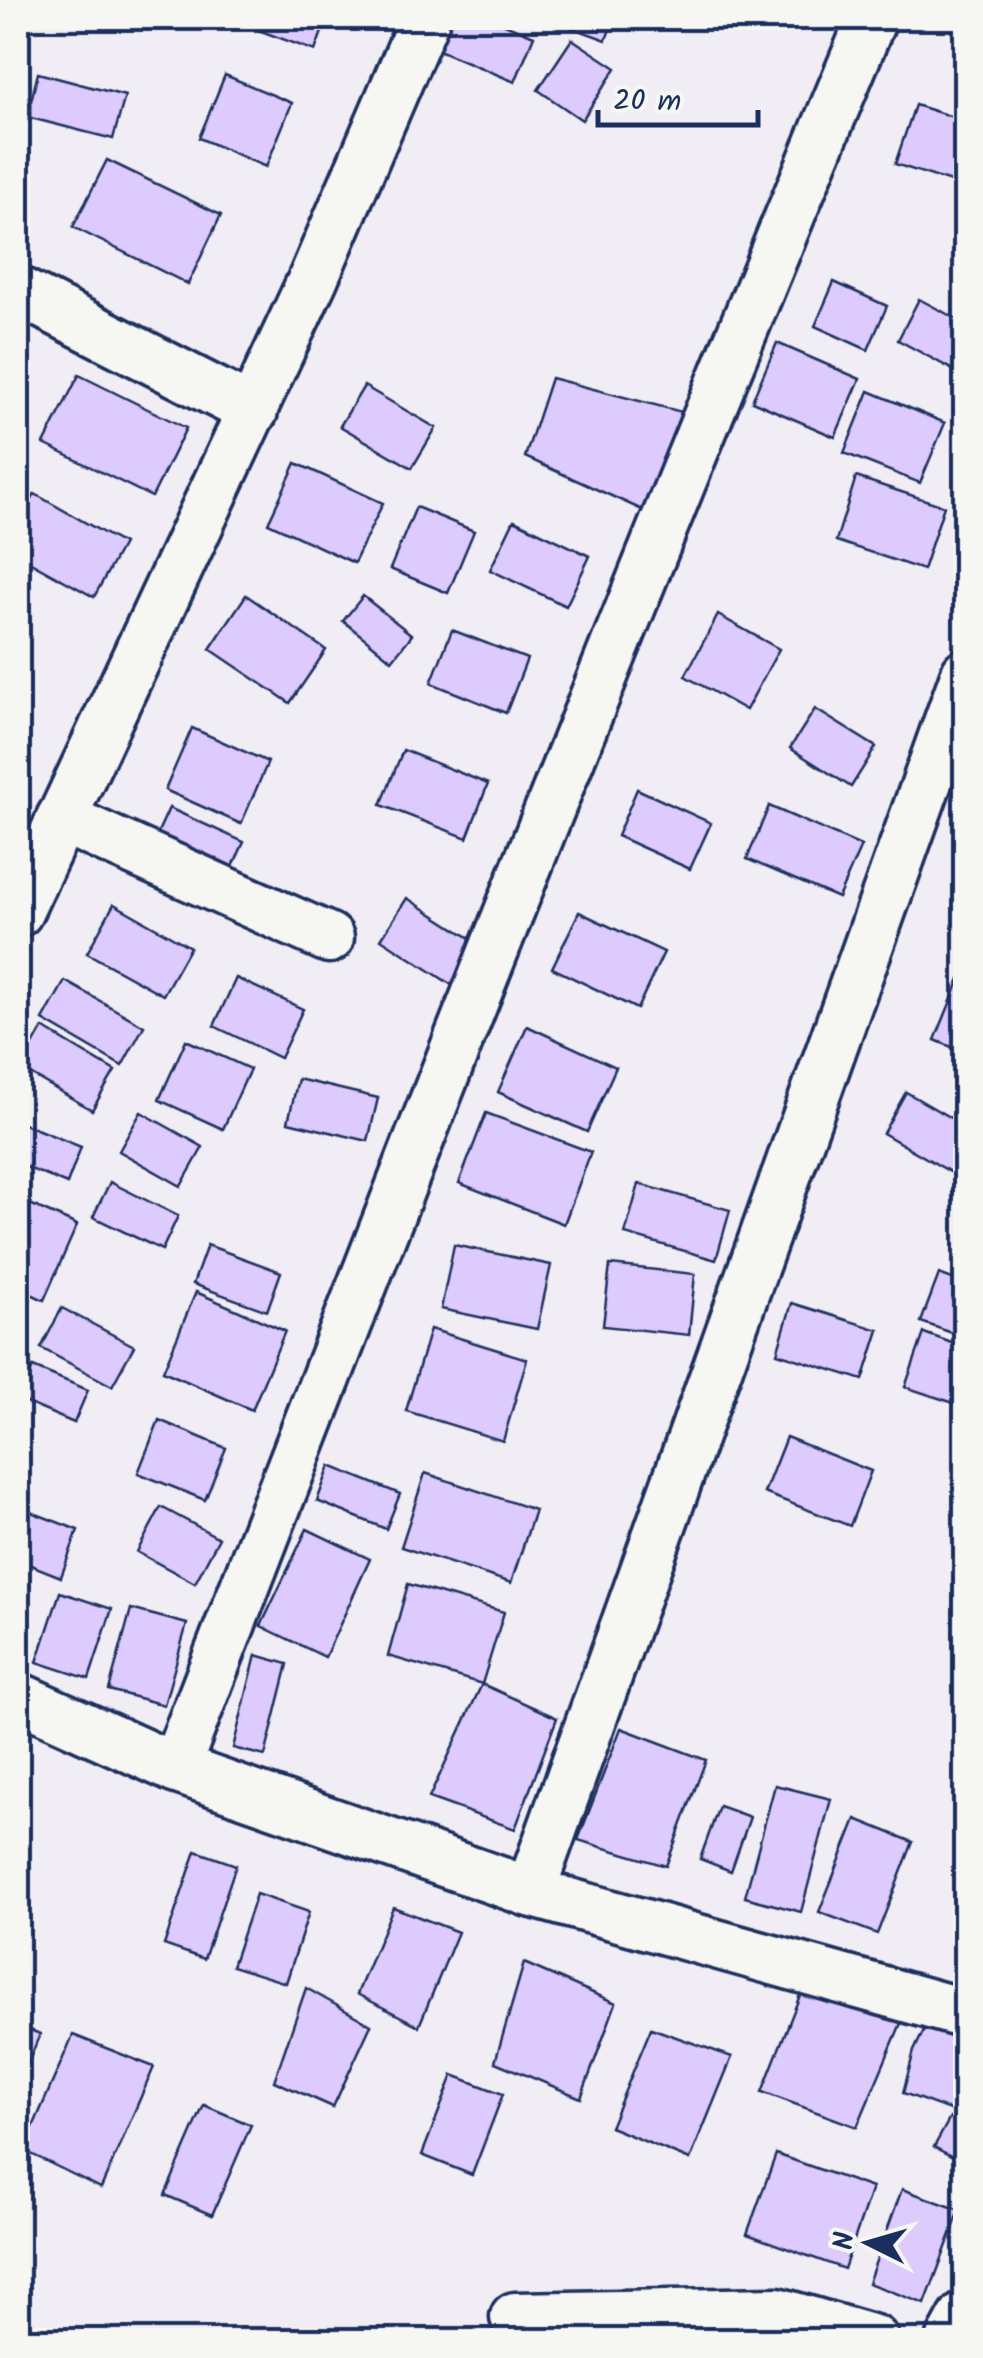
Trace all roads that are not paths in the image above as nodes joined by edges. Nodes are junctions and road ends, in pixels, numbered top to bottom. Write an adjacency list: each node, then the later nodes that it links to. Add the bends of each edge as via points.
1 (425, 18): 4 (street)
2 (872, 18): 10 (street, via 693,446)
3 (18, 291): 4 (street)
4 (253, 411): 6 (street)
5 (966, 672): 11 (street)
6 (60, 818): 7 (street); 8 (street)
7 (18, 912)
8 (330, 938)
9 (18, 1697): 10 (street)
10 (175, 1768): 11 (street)
11 (530, 1892): 12 (street)
12 (966, 2014)
13 (515, 2317): 15 (street, via 777,2312)
14 (966, 2320): 16 (main road)
15 (874, 2340)
16 (956, 2340)

